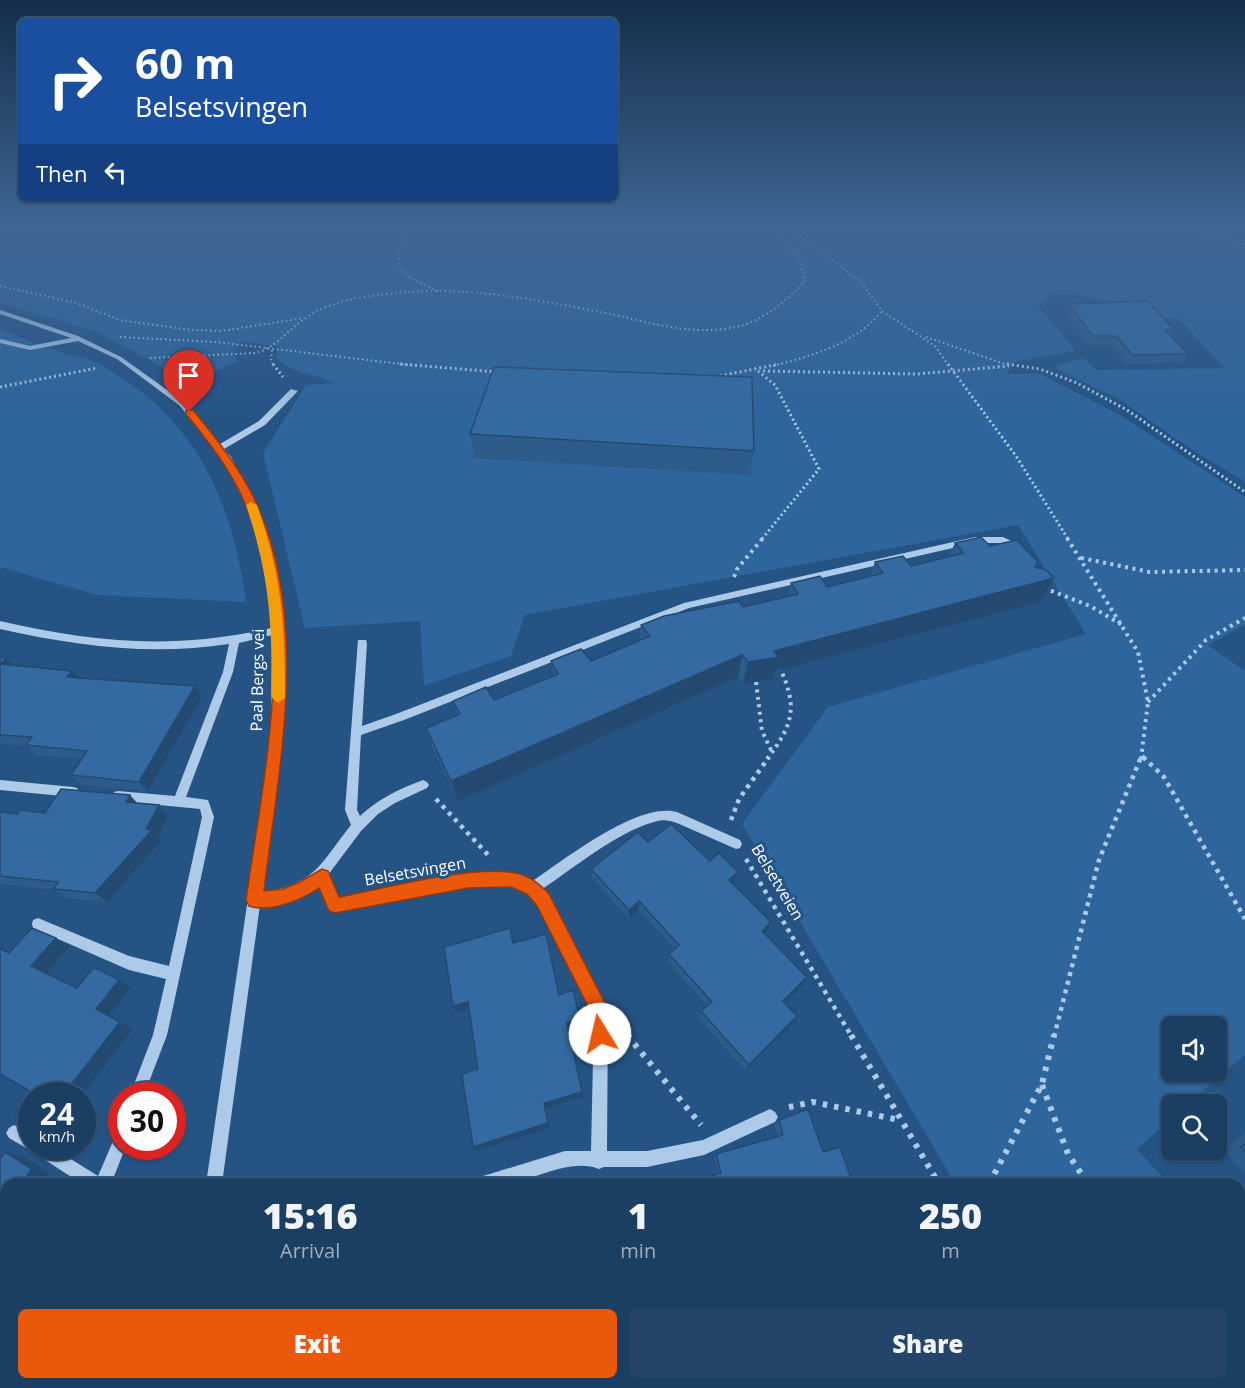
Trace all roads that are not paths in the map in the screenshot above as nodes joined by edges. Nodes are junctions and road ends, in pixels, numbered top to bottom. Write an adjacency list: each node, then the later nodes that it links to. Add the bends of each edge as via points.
1 (0, 312): 2 (street, Paal Bergs vei)
2 (77, 339): 3 (street, via 30,348); 5 (street, Paal Bergs vei, via 147,375 204,427)
3 (0, 341)
4 (294, 391): 5 (street, via 262,423)
5 (219, 448): 8 (street, Paal Bergs vei, via 259,525)
6 (1040, 586): 11 (street, via 1019,548 1012,543 991,538 954,544 687,605)
7 (0, 625): 9 (street, via 50,638 127,647)
8 (279, 630): 9 (street); 21 (street, Paal Bergs vei, via 277,728)
9 (235, 640): 16 (street, via 228,672)
10 (362, 643): 11 (street)
11 (356, 732): 17 (street, via 351,810)
12 (0, 785): 14 (street)
13 (423, 785): 17 (street, via 376,808)
14 (83, 793)
15 (106, 795): 16 (street)
16 (179, 801): 23 (street, via 204,804 208,817)
17 (358, 827): 19 (street)
18 (736, 844): 20 (street, via 668,815 653,814 632,823)
19 (322, 876): 20 (street, Belsetsvingen, via 335,905 468,881 511,879); 21 (street, via 283,897)
20 (533, 888): 30 (street, via 543,900 601,1013)
21 (255, 900): 33 (street, Paal Bergs vei)
22 (38, 924): 23 (street, via 129,963)
23 (174, 974): 24 (street, via 160,1035)
24 (142, 1082)
25 (770, 1117): 30 (street, via 714,1142 647,1159)
26 (14, 1133): 27 (street)
27 (18, 1135)
28 (58, 1160): 31 (street)
29 (113, 1160): 32 (street)
30 (599, 1161): 34 (street, via 565,1160)
31 (87, 1178)
32 (105, 1178)
33 (215, 1178)
34 (504, 1178)

